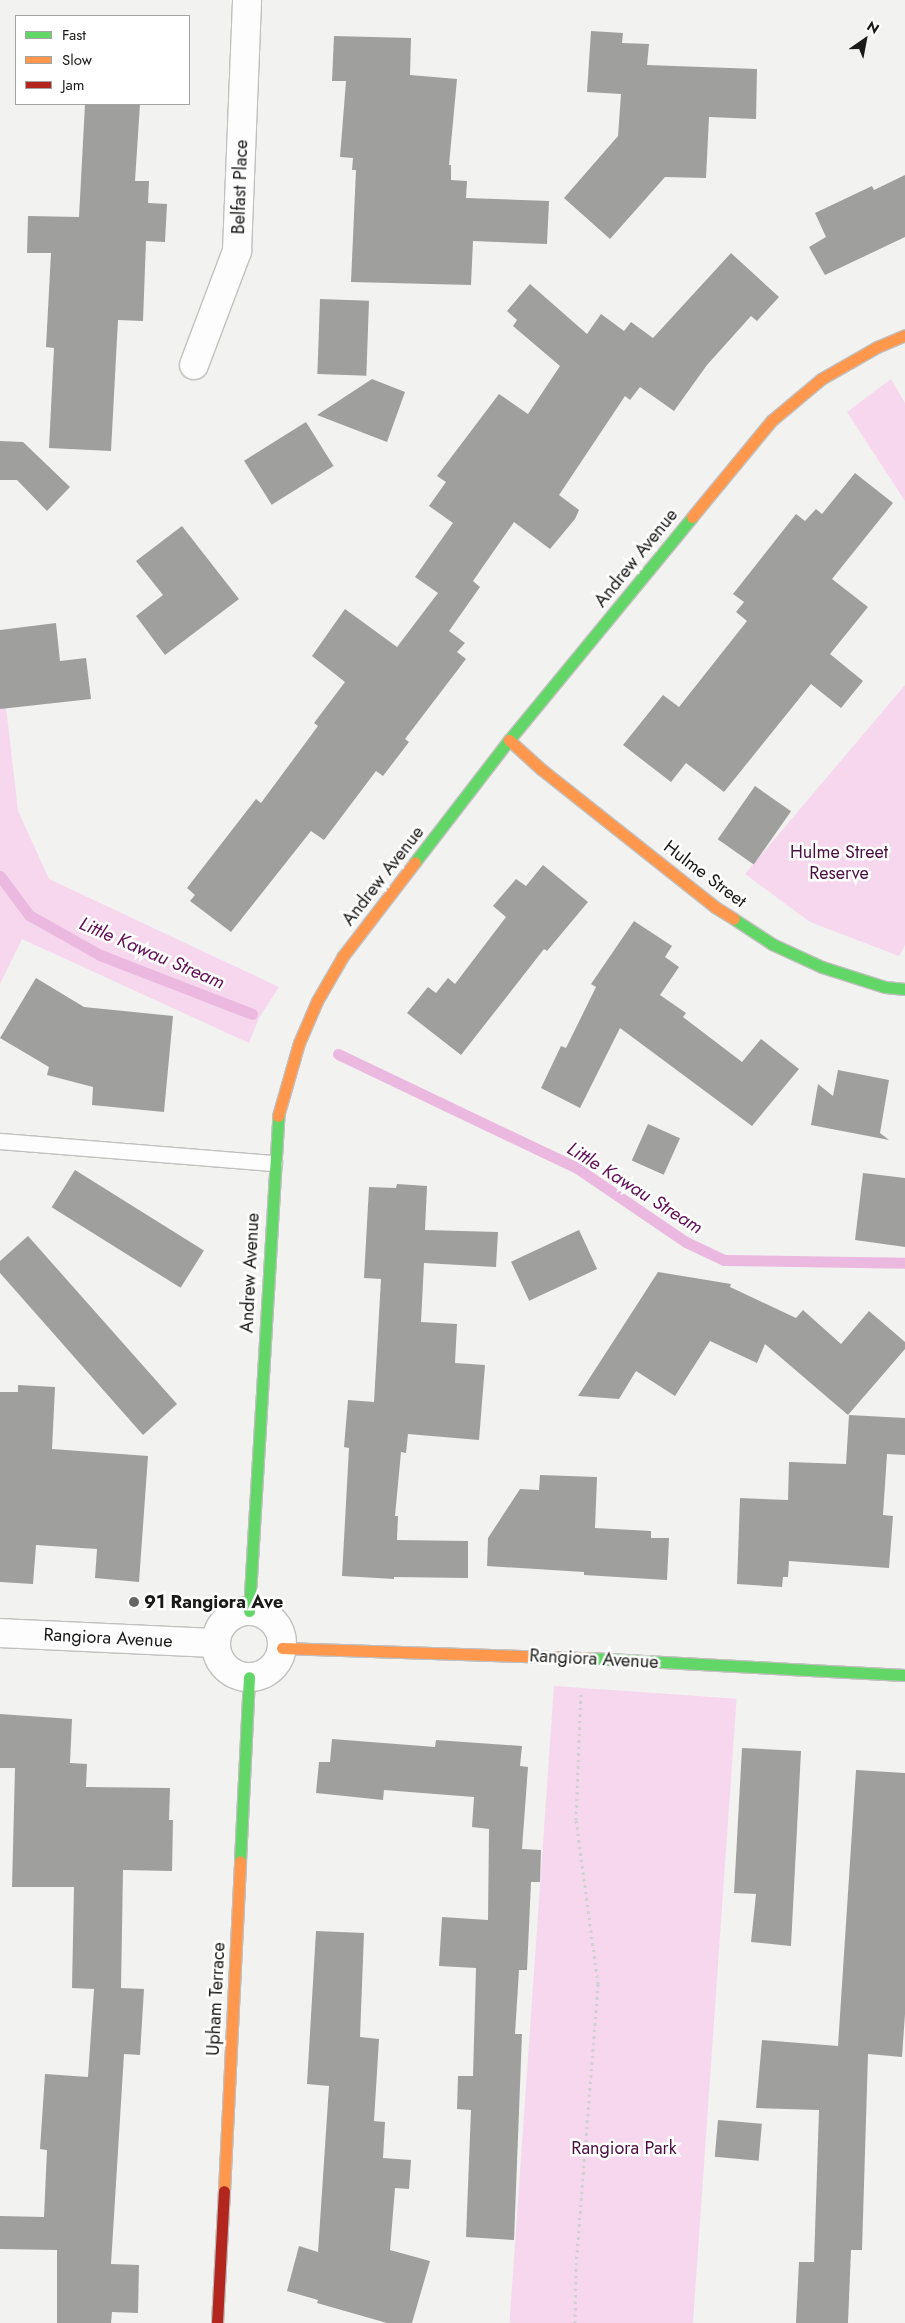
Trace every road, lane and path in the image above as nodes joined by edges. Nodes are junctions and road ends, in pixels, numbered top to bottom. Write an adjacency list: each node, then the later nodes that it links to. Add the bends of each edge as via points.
1 (247, 0): 3 (street, Belfast Place, via 237,251)
2 (905, 335): 4 (street, Andrew Avenue, via 877,346 820,379 772,421)
3 (194, 365)
4 (509, 740): 5 (street, Hulme Street, via 540,769 715,907 772,944 822,967 885,987); 7 (street, Andrew Avenue, via 343,956 317,1001 299,1043 277,1118)
5 (905, 989)
6 (0, 1141): 7 (lane)
7 (274, 1162): 8 (street, Andrew Avenue)
8 (249, 1611): 10 (street, via 234,1614 221,1625); 11 (street, via 266,1614 275,1621 282,1632)
9 (0, 1633): 10 (street, Rangiora Avenue)
10 (216, 1644): 14 (street, via 220,1660 233,1674)
11 (282, 1648): 12 (street, Rangiora Avenue); 14 (street, via 274,1666 262,1675)
12 (582, 1658): 13 (street, Rangiora Avenue); 16 (path, via 576,1820 598,1984 576,2265)
13 (905, 1674)
14 (249, 1677): 15 (street, Upham Terrace)
15 (217, 2323)
16 (575, 2323)

